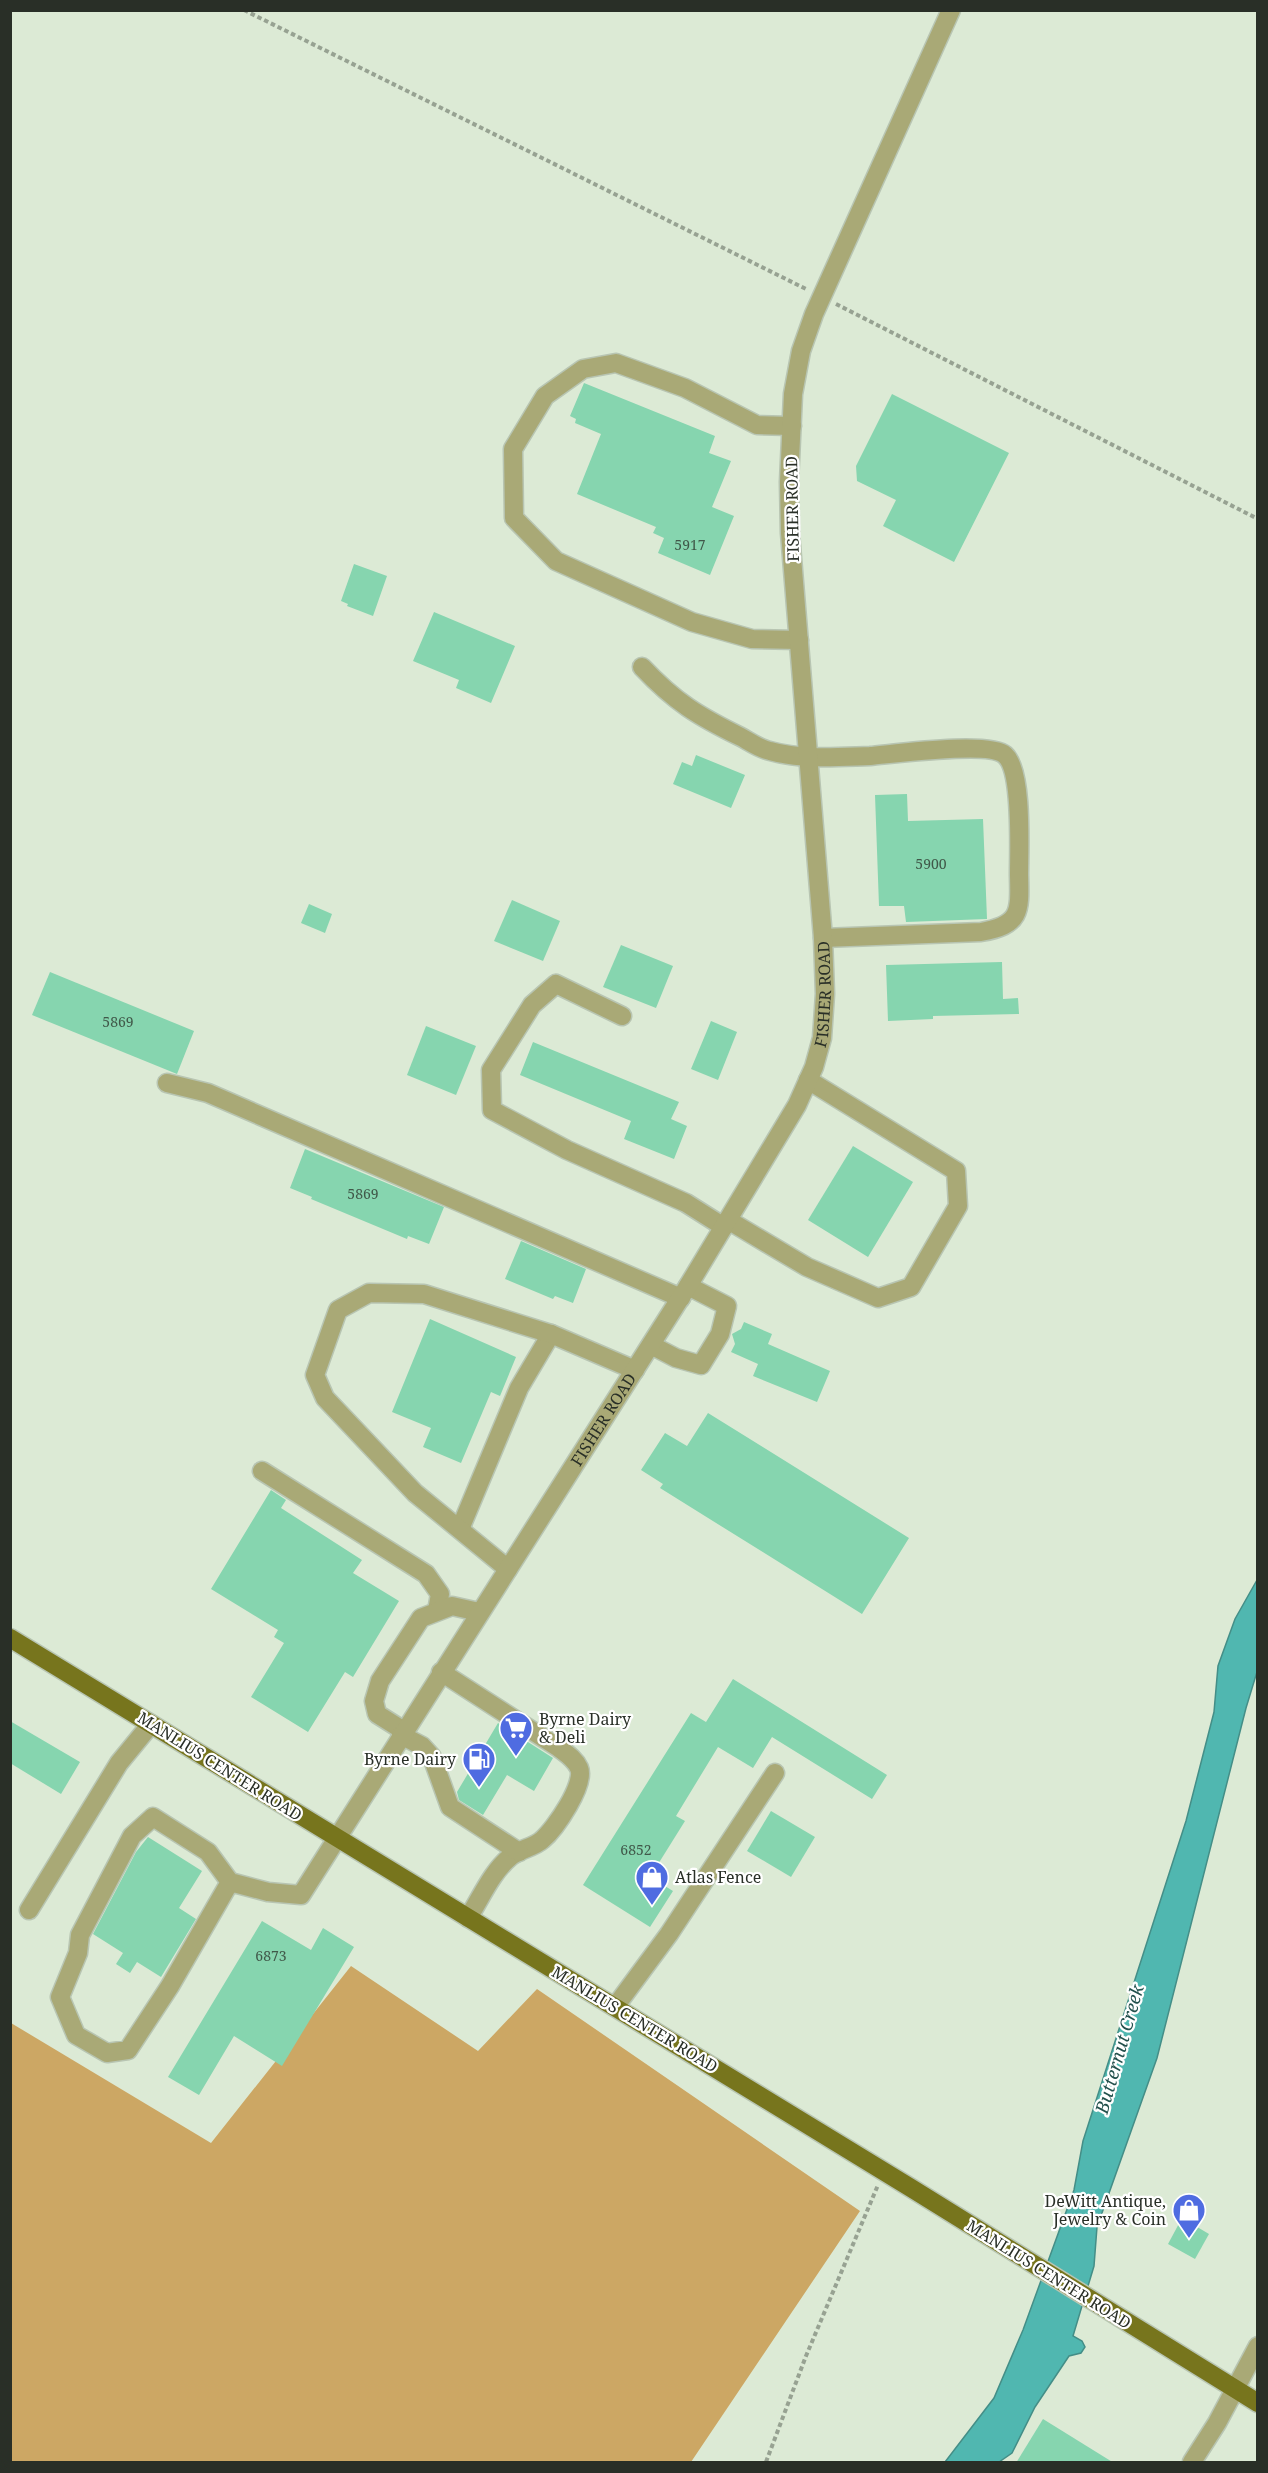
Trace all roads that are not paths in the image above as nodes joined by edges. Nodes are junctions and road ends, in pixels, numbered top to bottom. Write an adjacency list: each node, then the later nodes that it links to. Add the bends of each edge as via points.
1 (951, 10): 2 (street, FISHER ROAD, via 801,351)
2 (792, 426): 3 (street, FISHER ROAD, via 790,533); 3 (street, via 757,425 685,388 616,363 583,369 545,396 513,449 514,518 556,561 692,621 752,639)
3 (799, 640): 5 (street, FISHER ROAD)
4 (642, 667): 5 (street, via 669,695 702,718 768,751)
5 (809, 757): 6 (street, FISHER ROAD); 6 (street, via 990,748 1006,756 1014,771 1018,801 1020,898 1010,924 981,932)
6 (823, 938): 8 (street, FISHER ROAD, via 822,1038)
7 (622, 1016): 10 (street, via 556,984 532,1005 491,1070 492,1110 567,1150)
8 (808, 1080): 10 (street, FISHER ROAD); 10 (street, via 956,1171 958,1206 911,1287 878,1298 807,1267)
9 (167, 1083): 11 (street, via 208,1093)
10 (726, 1223): 11 (street, FISHER ROAD)
11 (684, 1292): 13 (street, FISHER ROAD); 13 (street, via 727,1306 720,1334 701,1365)
12 (552, 1334): 14 (street); 16 (street, via 519,1388); 16 (street, via 424,1294 369,1293 338,1310 315,1375 325,1398 415,1493)
13 (651, 1345): 14 (street, FISHER ROAD)
14 (635, 1370): 17 (street, FISHER ROAD)
15 (262, 1471): 18 (street, via 426,1574 440,1594)
16 (460, 1529): 17 (street)
17 (508, 1569): 19 (street, FISHER ROAD)
18 (437, 1611): 19 (street, via 453,1606); 23 (street, via 421,1618 380,1681 374,1701 378,1714)
19 (479, 1612): 21 (street, FISHER ROAD)
20 (10, 1638): 22 (main road, MANLIUS CENTER ROAD)
21 (441, 1672): 23 (street, FISHER ROAD); 26 (street, via 559,1748 580,1770 573,1797 551,1831)
22 (151, 1724): 25 (main road, MANLIUS CENTER ROAD); 28 (street, via 119,1763)
23 (403, 1733): 25 (street, FISHER ROAD); 26 (street, via 432,1756 450,1807)
24 (775, 1773): 30 (street, via 669,1934)
25 (337, 1838): 27 (street, FISHER ROAD, via 301,1895); 29 (main road, MANLIUS CENTER ROAD)
26 (519, 1852): 29 (street, via 498,1869)
27 (230, 1882): 27 (street, via 128,2050 107,2053 76,2035 60,1997 78,1953 80,1935 132,1836 153,1816 208,1852)
28 (28, 1910)
29 (468, 1918): 30 (main road, MANLIUS CENTER ROAD)
30 (615, 2007): 32 (main road, MANLIUS CENTER ROAD)
31 (1257, 2346): 32 (street)
32 (1234, 2389): 33 (main road, MANLIUS CENTER ROAD); 34 (street)
33 (1257, 2403)
34 (1192, 2463)

